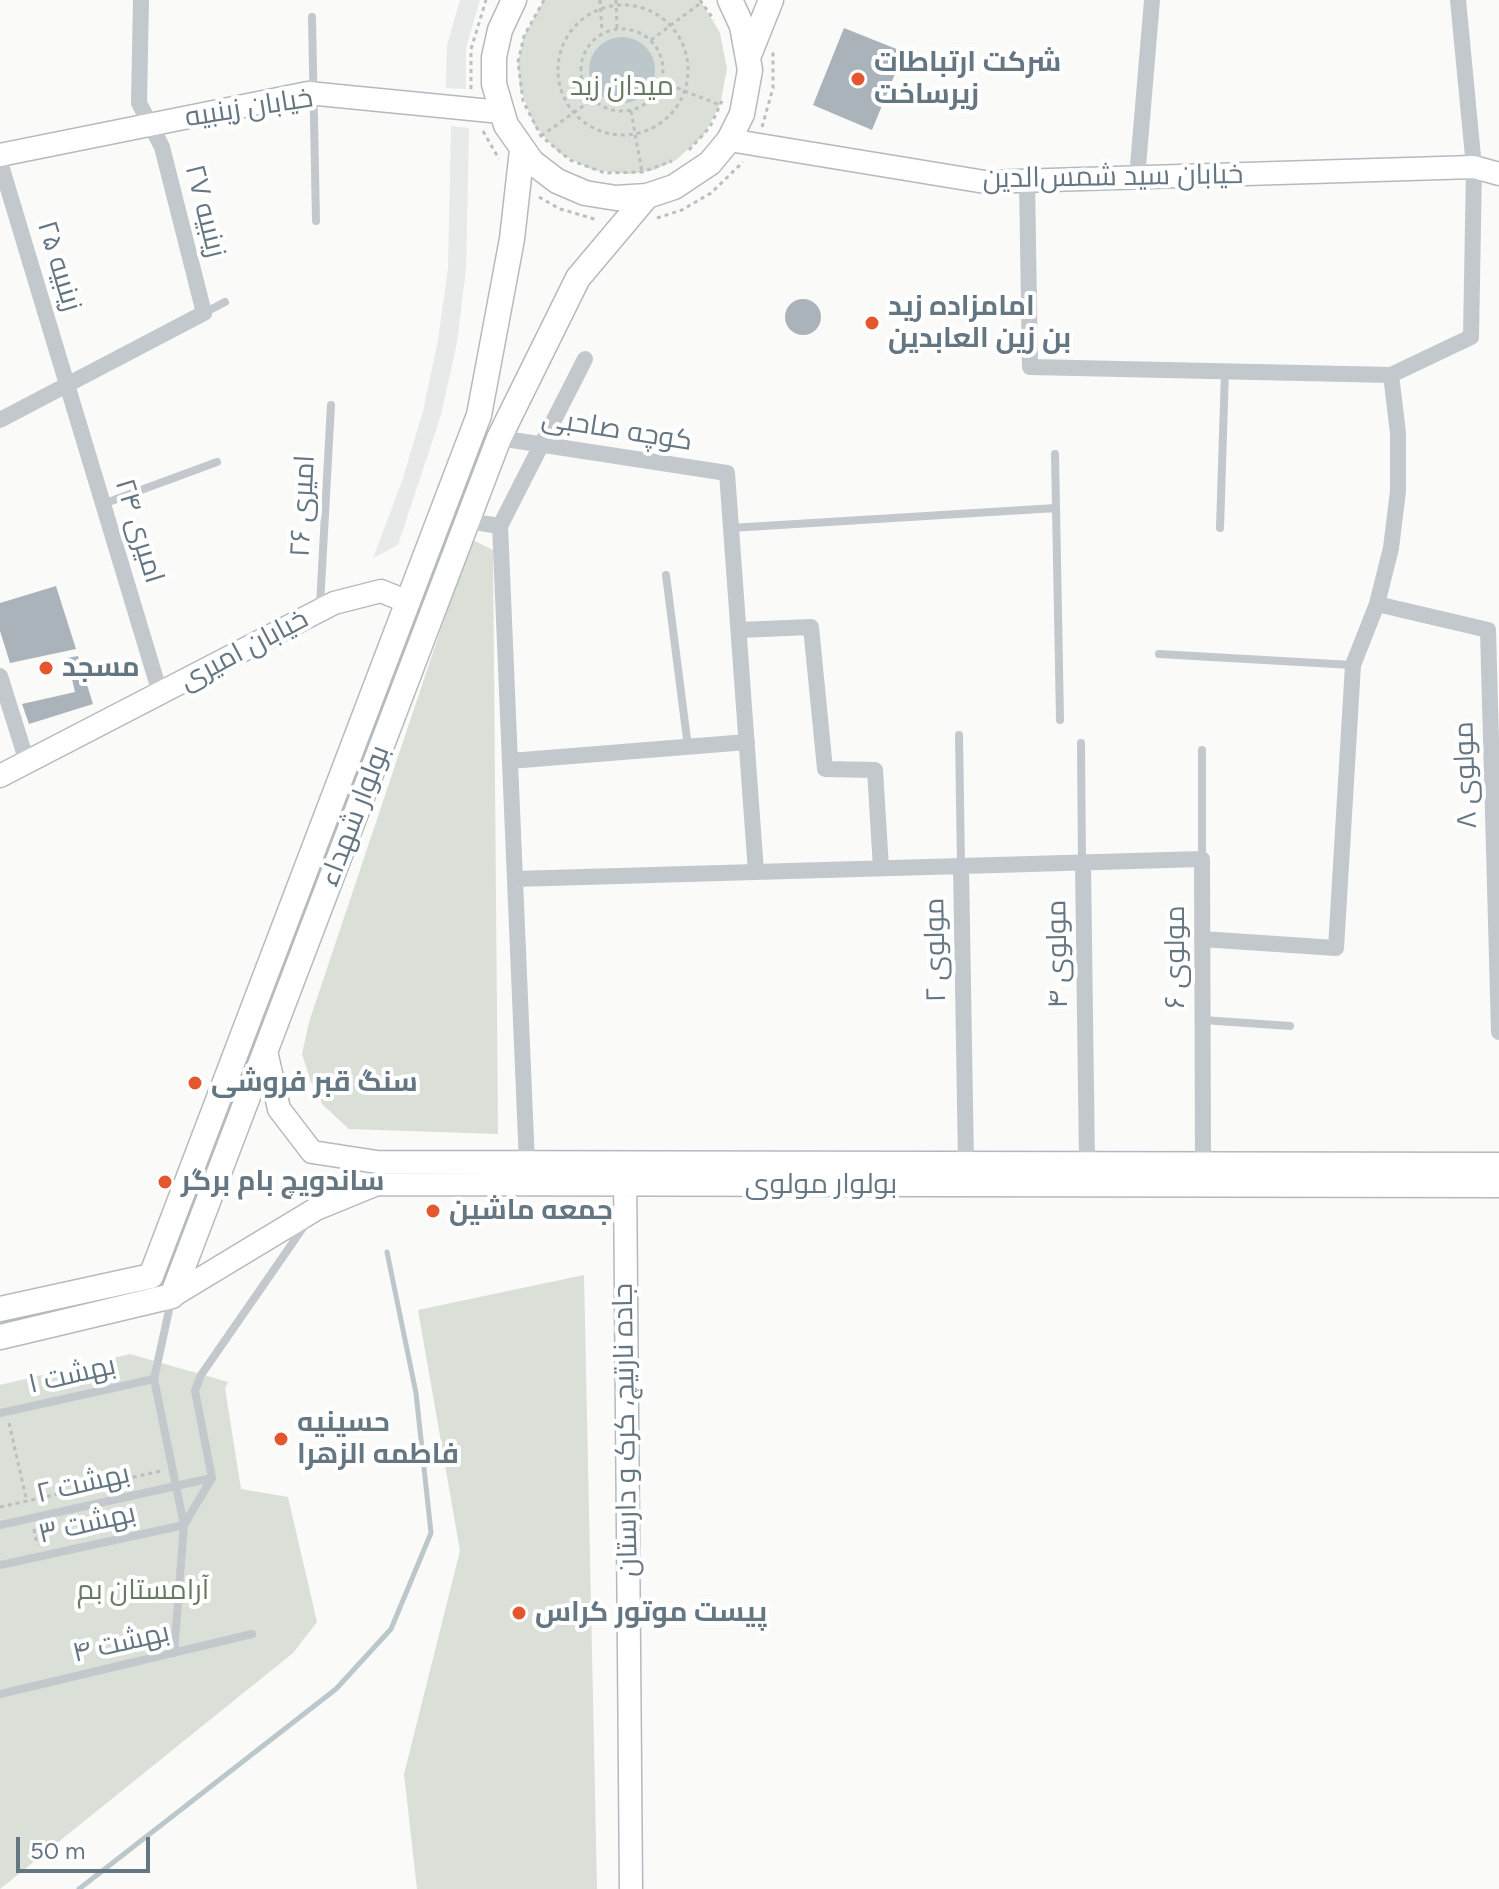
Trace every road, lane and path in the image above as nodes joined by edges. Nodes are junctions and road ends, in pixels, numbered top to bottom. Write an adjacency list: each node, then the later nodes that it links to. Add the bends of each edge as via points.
1 (141, 0): 30 (street, زینبیه ۲۷, via 139,103)
2 (486, 0): 26 (path, via 471,49)
3 (514, 0): 28 (main road, via 494,57)
4 (544, 0): 33 (path, via 524,36 518,62)
5 (600, 0): 12 (path)
6 (730, 0): 19 (main road)
7 (1152, 0): 41 (street)
8 (1458, 0): 39 (street)
9 (701, 1): 14 (path); 15 (path)
10 (616, 3): 12 (path); 15 (path, via 646,9); 16 (path)
11 (768, 8): 19 (main road); 34 (path, via 773,88)
12 (601, 9): 17 (path); 29 (path, via 573,28 562,50 560,83)
13 (312, 17): 23 (lane)
14 (716, 22)
15 (670, 26): 18 (path); 21 (path, via 686,56)
16 (617, 29): 17 (path); 18 (path, via 632,29)
17 (602, 34): 24 (path, via 588,47 581,65 583,83)
18 (651, 40): 20 (path, via 662,60)
19 (749, 55): 32 (main road, via 746,100)
20 (662, 82): 21 (path); 27 (path, via 652,98)
21 (684, 91): 25 (path); 31 (path, via 662,121)
22 (724, 93): 25 (path)
23 (314, 94): 26 (street, خیابان زینبیه); 30 (street, خیابان زینبیه); 45 (lane)
24 (593, 99): 27 (path, via 607,108); 29 (path)
25 (720, 105): 35 (path, via 703,136)
26 (475, 109): 28 (street, خیابان زینبیه); 43 (path, via 492,150)
27 (631, 111): 31 (path)
28 (501, 112): 33 (main road)
29 (574, 112): 31 (path, via 598,130); 33 (path)
30 (151, 125): 36 (street, خیابان زینبیه); 48 (street, زینبیه ۲۷, via 162,147)
31 (635, 133): 44 (path)
32 (729, 140): 34 (street, خیابان سید شمس‌الدین); 44 (main road, via 687,180)
33 (532, 143): 43 (main road, بولوار شهداء); 44 (path, via 593,170); 44 (main road, via 544,172 570,188 616,198)
34 (754, 144): 42 (street, خیابان سید شمس‌الدین, via 985,182); 46 (path, via 724,183 697,202 667,215)
35 (686, 153)
36 (0, 155)
37 (676, 160): 44 (path)
38 (0, 162): 52 (street, زینبیه ۲۵)
39 (1474, 167): 40 (street, خیابان سید شمس‌الدین); 41 (street, خیابان سید شمس‌الدین); 51 (street, via 1471,337)
40 (1499, 174)
41 (1137, 178): 42 (street, خیابان سید شمس‌الدین)
42 (1027, 181): 50 (street, via 1030,367)
43 (518, 182): 46 (path, via 560,209); 66 (main road, بولوار شهداء, via 479,415)
44 (644, 184): 46 (main road, بولوار شهداء)
45 (316, 221)
46 (625, 222): 55 (main road, بولوار شهداء, via 578,278)
47 (225, 302): 48 (lane)
48 (204, 313): 52 (street)
49 (585, 359): 56 (street)
50 (1225, 371): 51 (street); 64 (lane)
51 (1391, 375): 67 (street, via 1398,491)
52 (67, 385): 54 (street); 59 (street, امیری ۲۴)
53 (331, 405): 68 (lane, امیری ۲۶)
54 (0, 420)
55 (499, 438): 56 (street, کوچه صاحبی); 61 (main road, بولوار شهداء)
56 (542, 445): 62 (street); 63 (street, کوچه صاحبی, via 727,473)
57 (1055, 454): 60 (lane)
58 (217, 462): 59 (lane)
59 (103, 504): 73 (street, امیری ۲۴)
60 (1056, 508): 63 (lane); 74 (lane)
61 (467, 521): 62 (street); 84 (main road, بولوار شهداء)
62 (500, 526): 80 (street)
63 (731, 528): 69 (street)
64 (1220, 528)
65 (666, 575): 78 (lane)
66 (408, 602): 68 (street, خیابان امیری, via 381,591); 83 (main road, بولوار شهداء)
67 (1377, 604): 71 (street); 94 (street, مولوی ۸, via 1488,630)
68 (320, 610): 73 (street, خیابان امیری)
69 (739, 630): 76 (street); 88 (street, via 811,627 825,769 875,770)
70 (1159, 654): 71 (lane)
71 (1353, 665): 91 (street, via 1336,948)
72 (0, 676): 81 (street)
73 (160, 693): 81 (street, خیابان امیری)
74 (1060, 720)
75 (959, 735): 87 (lane, مولوی ۲)
76 (747, 742): 78 (street); 89 (street)
77 (1081, 743): 86 (lane, مولوی ۴)
78 (688, 747): 80 (street)
79 (1202, 750): 85 (lane, مولوی ۶)
80 (510, 761): 90 (street)
81 (27, 762): 82 (street, خیابان امیری)
82 (0, 776)
83 (321, 829): 84 (main road); 107 (main road, بولوار شهداء, via 151,1276)
84 (346, 838): 95 (main road, بولوار شهداء)
85 (1202, 859): 86 (street); 91 (street, مولوی ۶)
86 (1083, 863): 87 (street); 98 (street, مولوی ۴)
87 (961, 866): 88 (street); 97 (street, مولوی ۲)
88 (881, 868): 89 (street)
89 (756, 872): 90 (street)
90 (515, 879): 96 (street)
91 (1202, 939): 92 (street, مولوی ۶)
92 (1203, 1020): 93 (lane); 99 (street, مولوی ۶)
93 (1290, 1026)
94 (1499, 1032)
95 (266, 1051): 101 (street, بولوار مولوی, via 279,1109 312,1152); 106 (main road, بولوار شهداء)
96 (527, 1163): 101 (street, بولوار مولوی); 102 (street, بولوار مولوی)
97 (966, 1163): 98 (street, بولوار مولوی); 102 (street, بولوار مولوی)
98 (1087, 1163): 99 (street, بولوار مولوی)
99 (1203, 1164): 103 (street, بولوار مولوی)
100 (1499, 1164): 103 (street, بولوار مولوی)
101 (377, 1173): 102 (street, بولوار مولوی); 105 (street, بولوار مولوی)
102 (625, 1173): 103 (street, بولوار مولوی); 122 (street, جاده نارتیچ، کرک و دارستان)
103 (1353, 1175): 104 (street, بولوار مولوی)
104 (1499, 1186)
105 (316, 1209): 106 (street, بولوار مولوی); 112 (lane, via 201,1375 195,1391)
106 (172, 1296): 108 (main road); 109 (lane)
107 (0, 1309)
108 (0, 1337)
109 (154, 1379): 110 (lane, بهشت ۱); 111 (lane)
110 (3, 1413): 114 (path)
111 (172, 1469): 113 (lane); 114 (path)
112 (212, 1478): 113 (lane, بهشت ۲); 117 (lane)
113 (176, 1486): 116 (lane, بهشت ۲); 117 (lane)
114 (27, 1501): 115 (path)
115 (0, 1507)
116 (0, 1525)
117 (184, 1525): 118 (lane, بهشت ۳); 120 (lane)
118 (0, 1565)
119 (252, 1634): 120 (lane, بهشت ۴)
120 (174, 1653): 121 (lane, بهشت ۴)
121 (0, 1694)
122 (631, 1889)

